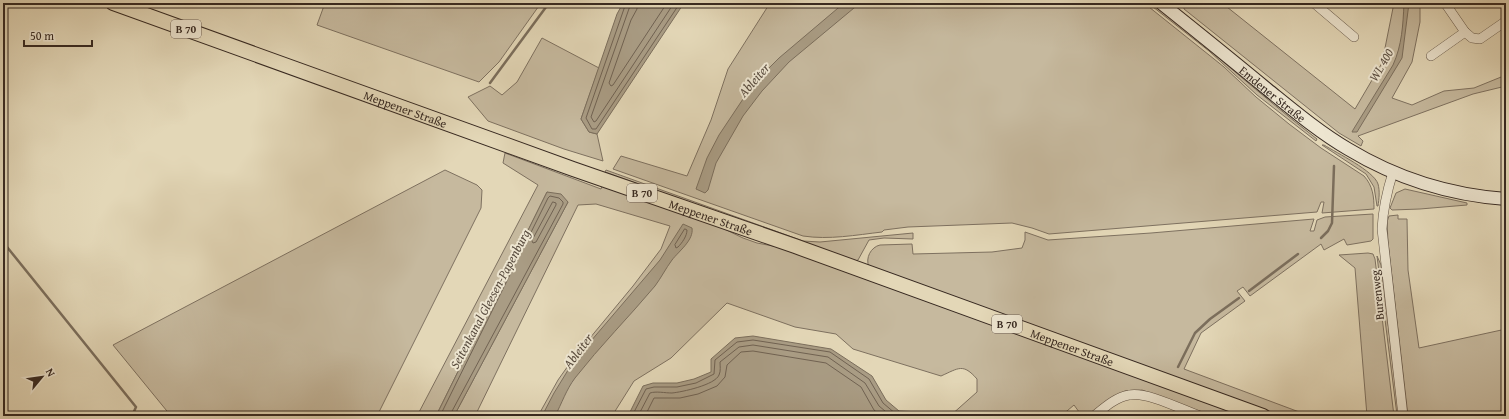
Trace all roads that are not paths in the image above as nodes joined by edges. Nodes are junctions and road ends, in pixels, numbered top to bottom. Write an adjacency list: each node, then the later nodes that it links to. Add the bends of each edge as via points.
1 (113, 3): 13 (main road, Meppener Straße / B 70)
2 (1314, 3): 7 (street)
3 (1445, 3): 6 (street)
4 (1167, 5): 9 (street, Emdener Straße, via 1313,125 1347,148)
5 (1506, 21): 6 (street, via 1480,39 1472,38)
6 (1464, 32): 8 (street)
7 (1354, 37)
8 (1431, 56)
9 (1393, 172): 10 (street, Emdener Straße, via 1434,187); 14 (street, Burenweg, via 1387,190 1382,228)
10 (1506, 199)
11 (1094, 416): 12 (street, via 1121,397 1141,394)
12 (1200, 416)
13 (1263, 416)
14 (1403, 416)

